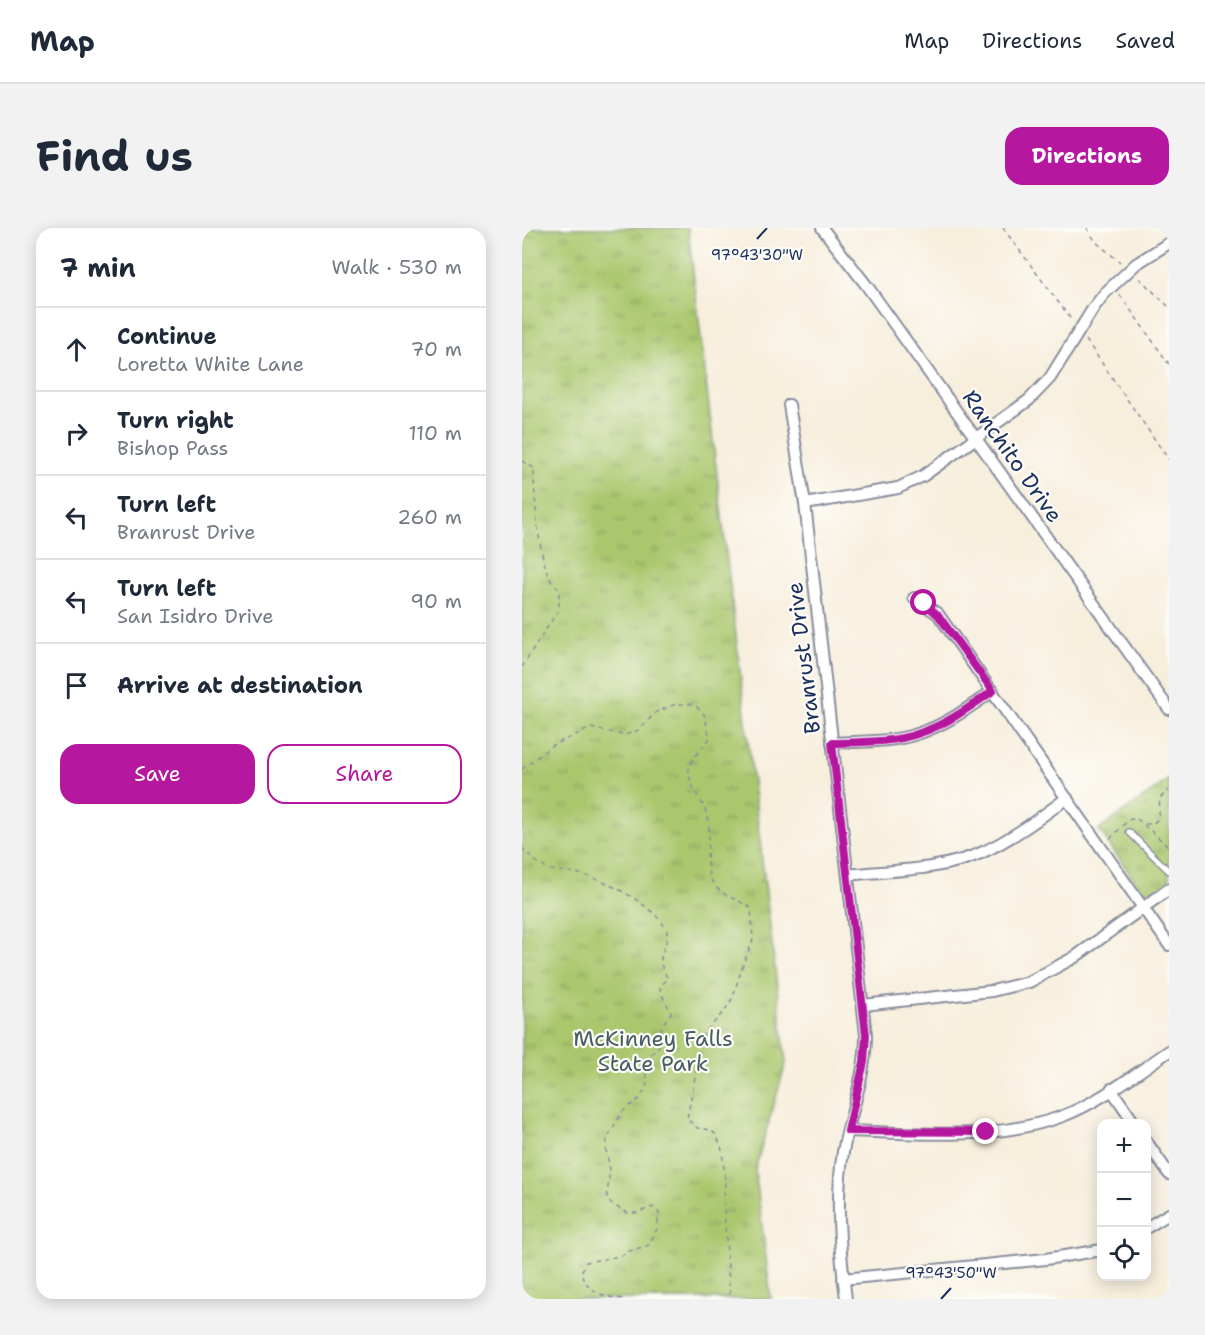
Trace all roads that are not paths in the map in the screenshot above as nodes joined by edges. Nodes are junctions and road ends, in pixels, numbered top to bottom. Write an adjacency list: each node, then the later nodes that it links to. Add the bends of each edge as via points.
1 (822, 228): 4 (street, Ranchito Drive)
2 (1169, 243): 4 (street, via 1136,264 1105,293 1040,389)
3 (789, 405): 5 (street, Branrust Drive)
4 (975, 438): 5 (street, via 923,476 898,488); 8 (street, Ranchito Drive)
5 (805, 504): 9 (street, Branrust Drive)
6 (914, 598): 7 (street, via 938,615)
7 (993, 691): 9 (street, via 951,720 919,734); 10 (street)
8 (1169, 709)
9 (832, 743): 13 (street, Branrust Drive)
10 (1067, 798): 13 (street, via 979,854 941,865); 15 (street)
11 (1129, 832): 12 (lane)
12 (1169, 871)
13 (848, 875): 17 (street, Branrust Drive)
14 (1169, 889): 15 (street)
15 (1143, 908): 16 (street); 17 (street, via 1075,957 1029,982 992,991)
16 (1169, 945)
17 (863, 1005): 21 (street, Branrust Drive, via 866,1049)
18 (1169, 1051): 19 (street)
19 (1112, 1089): 20 (street); 21 (street, via 1064,1115 1012,1129 959,1133)
20 (1132, 1119)
21 (848, 1131): 27 (street, Branrust Drive, via 839,1224)
22 (1151, 1148): 23 (street)
23 (1169, 1174)
24 (1169, 1214): 25 (street)
25 (1148, 1227)
26 (1097, 1251): 27 (street)
27 (843, 1279): 28 (street, Branrust Drive)
28 (846, 1299)

